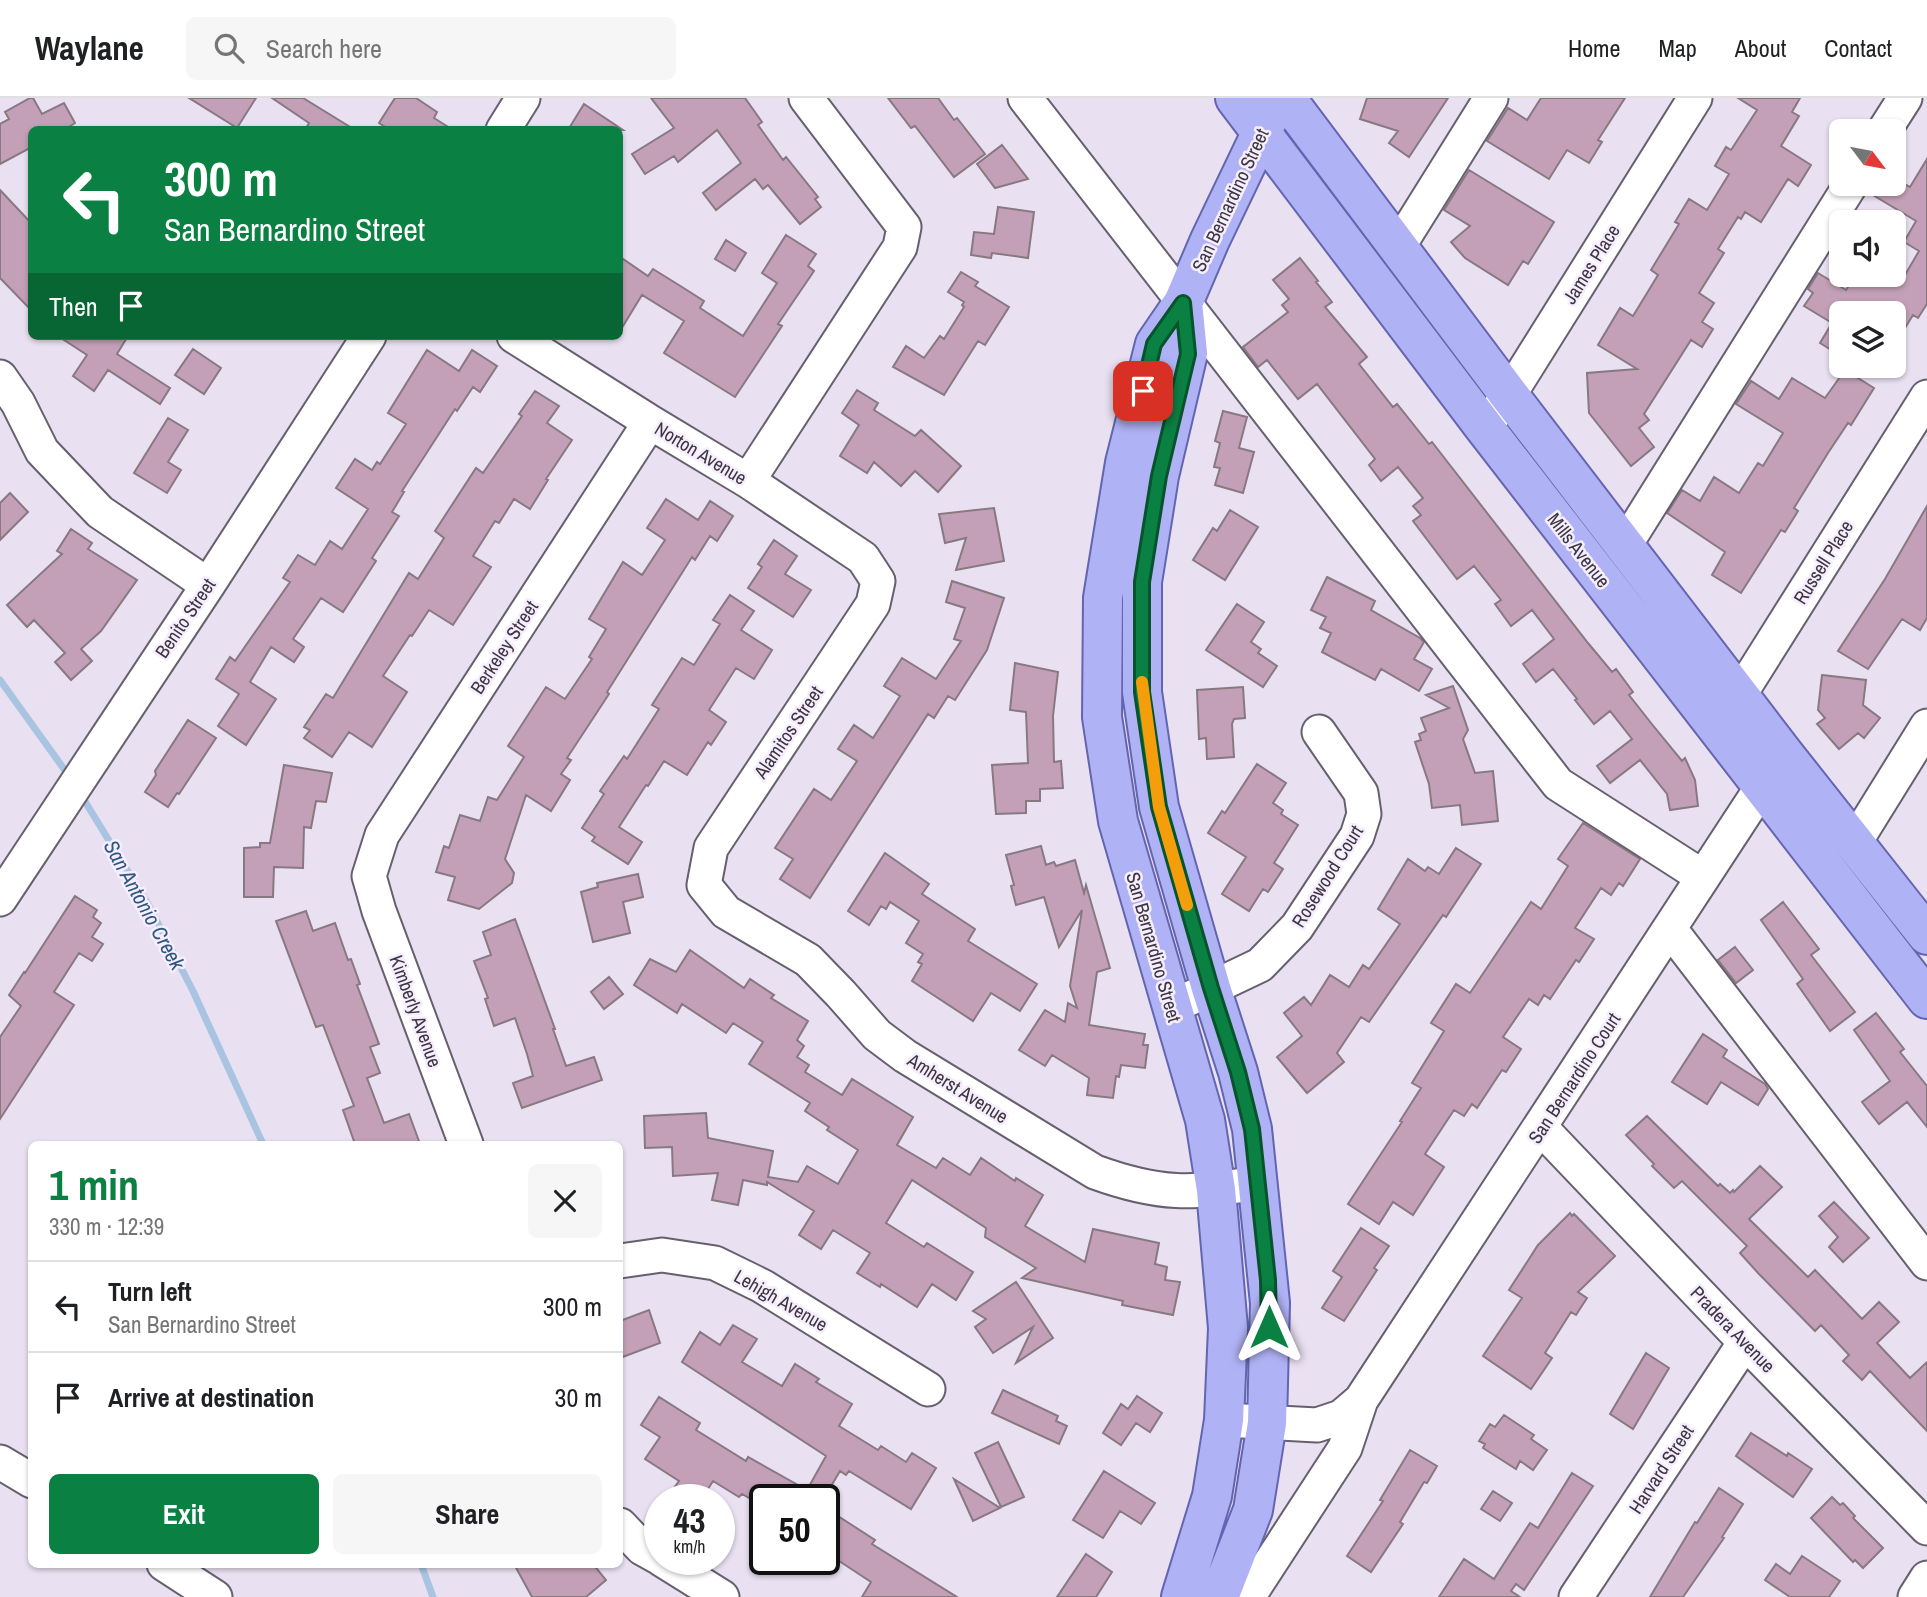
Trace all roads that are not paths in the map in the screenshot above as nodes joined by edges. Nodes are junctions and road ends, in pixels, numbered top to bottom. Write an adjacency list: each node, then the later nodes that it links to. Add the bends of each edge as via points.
1 (523, 98): 11 (street)
2 (806, 98): 23 (street, via 904,227 900,247)
3 (1025, 98): 15 (street)
4 (1235, 98): 12 (main road, Mills Avenue)
5 (1278, 98): 12 (main road, San Bernardino Street)
6 (1286, 98): 14 (main road, Mills Avenue)
7 (1491, 98): 14 (street)
8 (1695, 98): 19 (street, James Place)
9 (1905, 98): 10 (street)
10 (1892, 119)
11 (506, 126)
12 (1262, 132): 15 (main road, San Bernardino Street); 22 (main road, Mills Avenue)
13 (1843, 196): 24 (street)
14 (1398, 247): 19 (main road, Mills Avenue)
15 (1183, 303): 35 (street, via 1558,784); 40 (main road, San Bernardino Street, via 1188,354 1159,476 1142,582 1142,692 1159,807); 42 (main road, San Bernardino Street, via 1154,344 1125,463 1103,598 1102,717 1118,821)
16 (366, 340): 26 (street, Benito Street)
17 (520, 340): 21 (street, Norton Avenue)
18 (0, 377): 26 (street, via 42,451 100,512)
19 (1509, 395): 22 (street, James Place); 24 (main road, Mills Avenue)
20 (1927, 397): 27 (street, Russell Place)
21 (650, 422): 23 (street, Norton Avenue); 34 (street, Berkeley Street, via 382,835)
22 (1484, 428): 28 (main road, Mills Avenue)
23 (748, 481): 25 (street, Norton Avenue, via 863,558)
24 (1625, 545): 27 (main road, Mills Avenue)
25 (878, 581): 36 (street, Alamitos Street, via 873,604 711,848)
26 (208, 585): 37 (street, Benito Street)
27 (1740, 694): 28 (street, Russell Place); 31 (main road, Mills Avenue)
28 (1713, 723): 32 (main road, Mills Avenue)
29 (1927, 726): 33 (street)
30 (1319, 732): 40 (street, Rosewood Court, via 1361,793 1364,814 1357,836 1297,927 1260,965)
31 (1784, 754): 32 (street, San Bernardino Court); 33 (main road, Mills Avenue)
32 (1762, 788): 35 (street, San Bernardino Court); 41 (main road, Mills Avenue)
33 (1855, 842): 39 (main road, Mills Avenue)
34 (369, 876): 44 (street, Kimberly Avenue)
35 (1703, 877): 38 (street, San Bernardino Court)
36 (704, 885): 46 (street, Amherst Avenue, via 726,912 808,960 877,1035 905,1056 1095,1172 1160,1191)
37 (0, 899)
38 (1670, 929): 43 (street, San Bernardino Court); 48 (street)
39 (1927, 935)
40 (1211, 988): 42 (street, Rosewood Court); 45 (main road, San Bernardino Street, via 1238,1072)
41 (1927, 999)
42 (1172, 1007): 46 (main road, San Bernardino Street, via 1205,1120)
43 (1541, 1128): 49 (street, Pradera Avenue); 51 (street, San Bernardino Court)
44 (465, 1141)
45 (1259, 1182): 46 (street, Amherst Avenue); 53 (main road, San Bernardino Street, via 1270,1303)
46 (1216, 1191): 52 (main road, San Bernardino Street, via 1228,1328)
47 (623, 1261): 50 (street, Lehigh Avenue, via 662,1255 715,1263 762,1286)
48 (1927, 1263)
49 (1745, 1342): 57 (street, Pradera Avenue); 67 (street, Harvard Street)
50 (928, 1390)
51 (1361, 1401): 53 (street, San Bernardino Court, via 1341,1417 1317,1425); 66 (street, San Bernardino Court, via 1345,1448)
52 (1224, 1420): 53 (street, San Bernardino Court); 64 (main road, San Bernardino Street, via 1212,1496)
53 (1267, 1423): 65 (main road, San Bernardino Street, via 1253,1510)
54 (0, 1462): 55 (street)
55 (28, 1479)
56 (623, 1528): 58 (street)
57 (1927, 1528)
58 (644, 1549)
59 (170, 1568): 62 (street)
60 (686, 1575): 63 (street)
61 (1927, 1578): 68 (street)
62 (215, 1597)
63 (722, 1597)
64 (1181, 1597)
65 (1219, 1597)
66 (1248, 1597)
67 (1576, 1597)
68 (1915, 1597)

